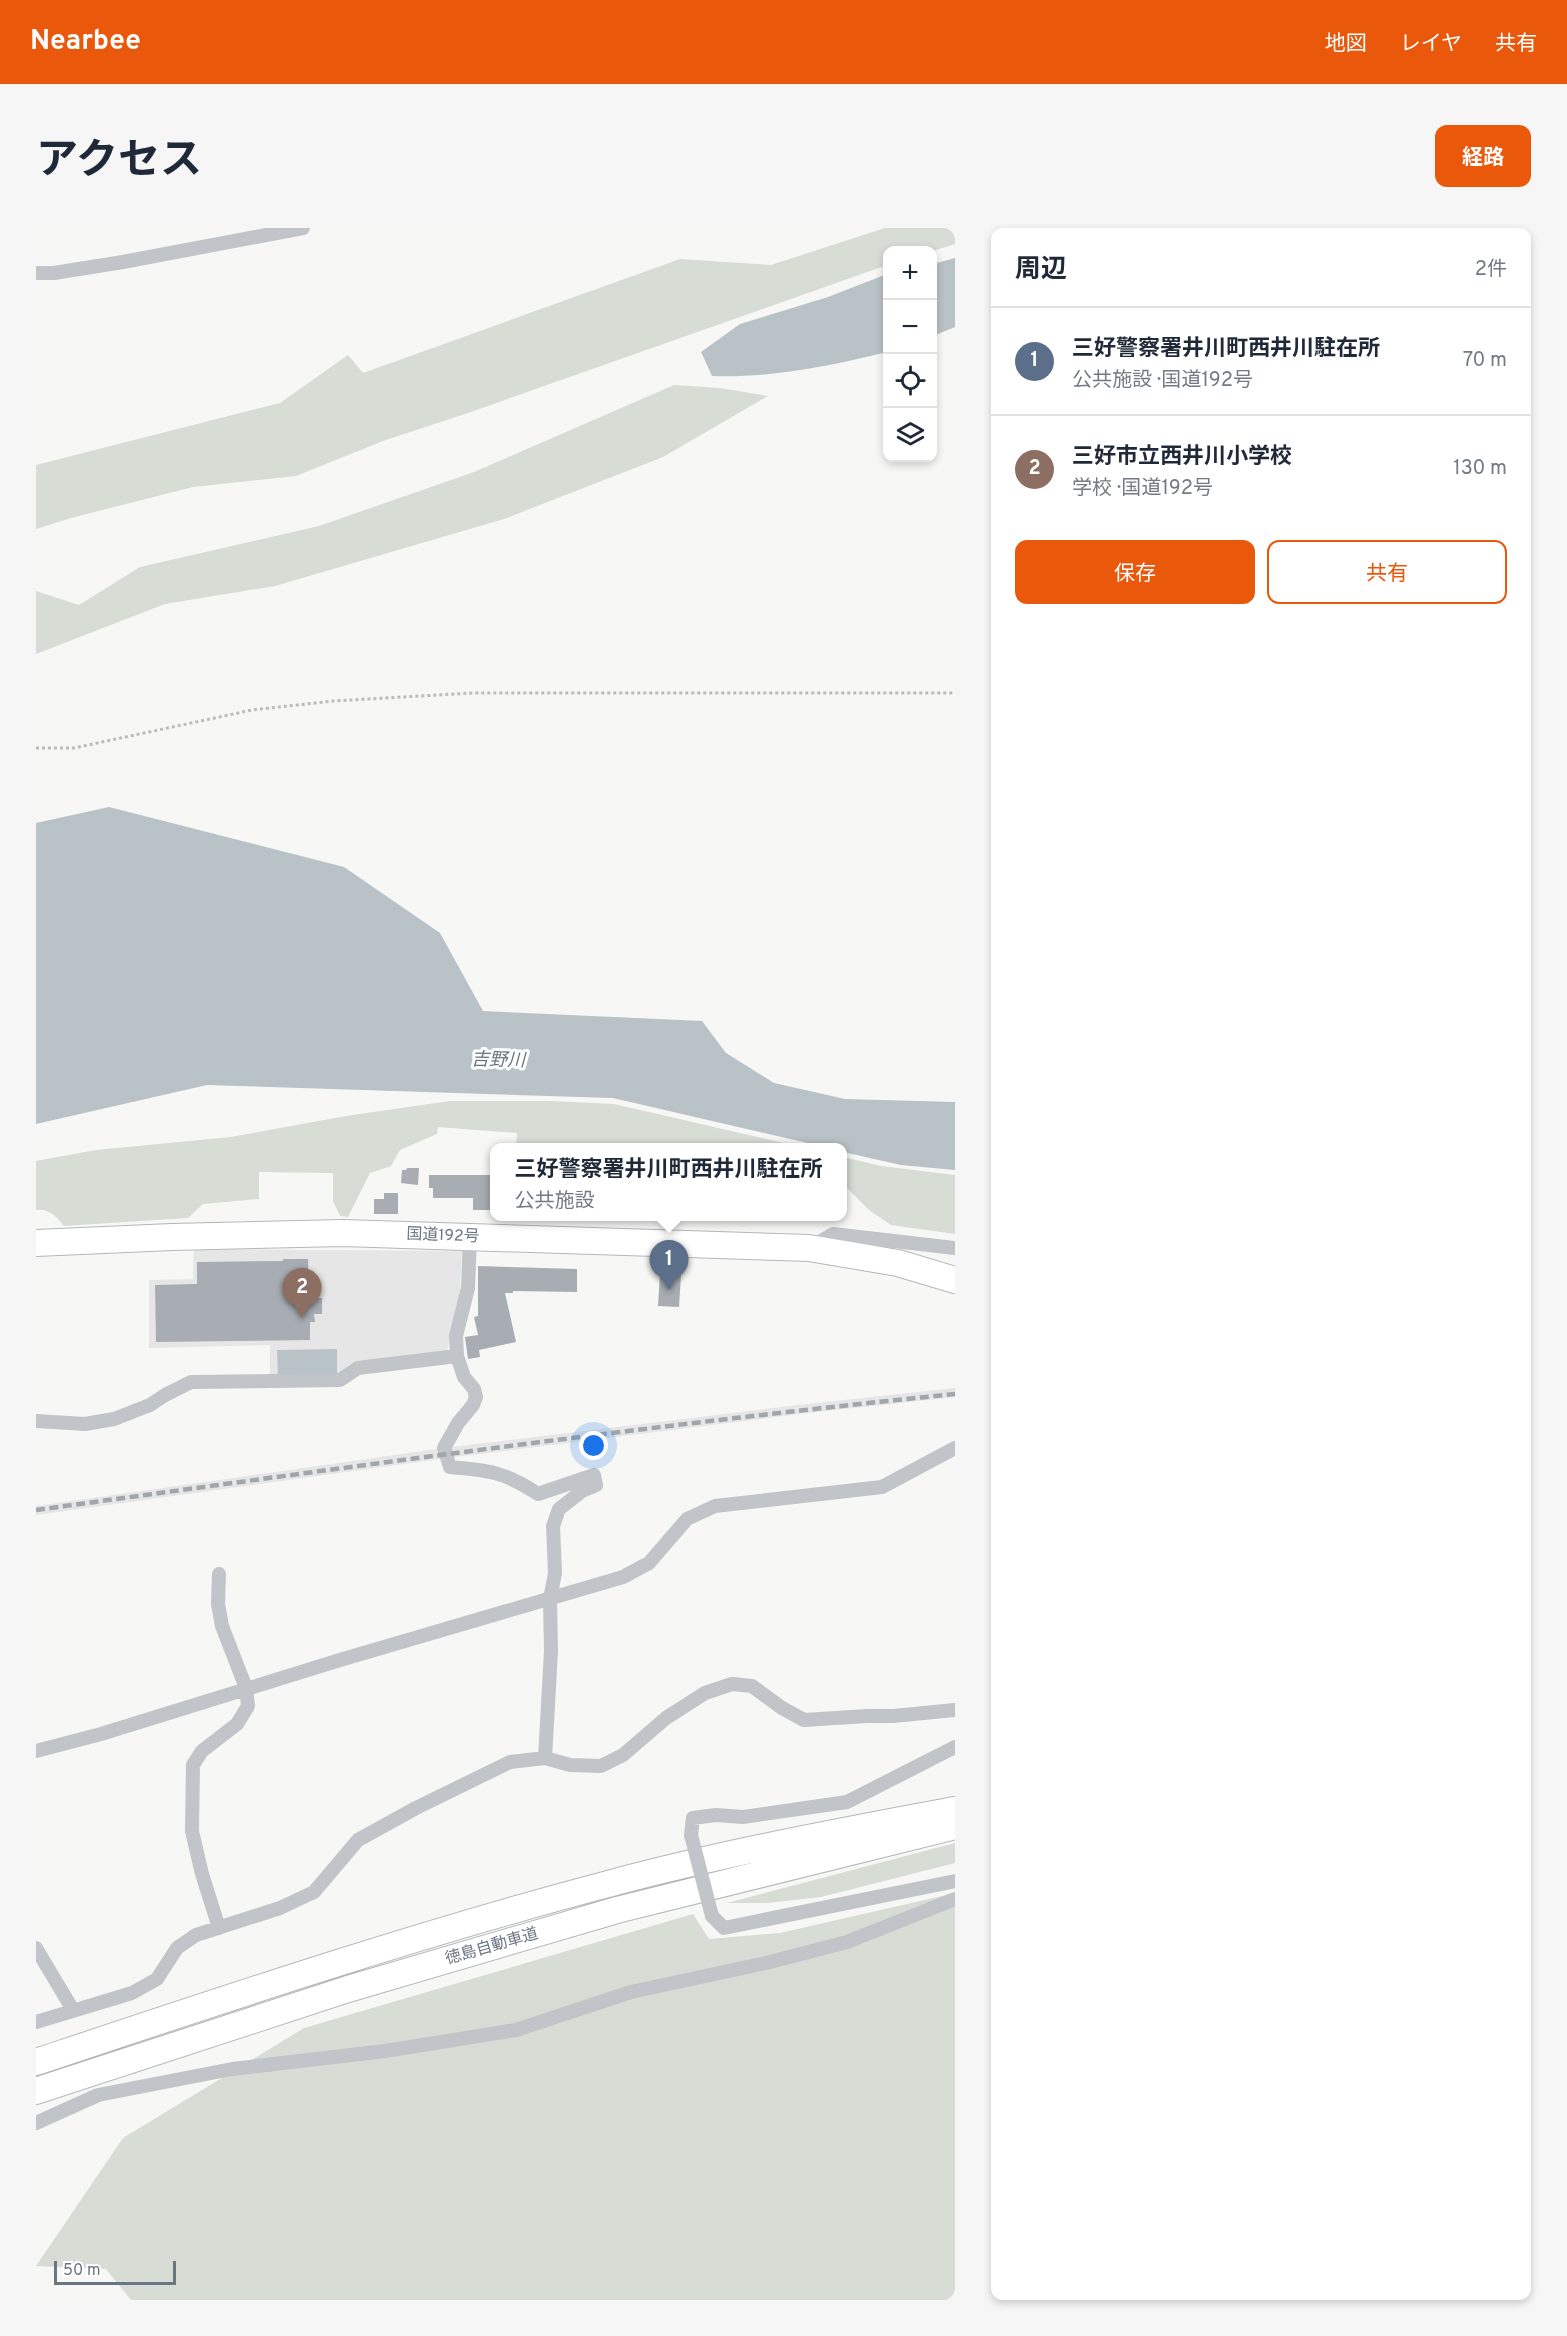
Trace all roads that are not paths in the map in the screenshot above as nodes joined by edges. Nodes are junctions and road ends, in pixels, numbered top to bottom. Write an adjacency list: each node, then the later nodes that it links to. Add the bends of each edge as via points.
1 (303, 228): 2 (street, via 123,262)
2 (36, 273)
3 (470, 1237): 4 (highway, 国道192号, via 331,1234); 5 (highway, 国道192号); 8 (street, via 468,1288 456,1336)
4 (36, 1243)
5 (809, 1248): 6 (street, via 833,1234); 7 (highway, 国道192号, via 898,1263)
6 (955, 1248)
7 (955, 1280)
8 (457, 1356): 9 (street, via 358,1368 340,1380 191,1382 114,1419 85,1424); 12 (street, via 476,1397 444,1448 450,1467 490,1471 516,1480 538,1494 594,1475 596,1485 582,1491 555,1517 555,1573)
9 (36, 1421)
10 (955, 1448): 12 (street, via 882,1487 715,1506 687,1519 649,1563 623,1577)
11 (219, 1574): 13 (street, via 222,1626)
12 (550, 1599): 13 (street); 17 (street)
13 (246, 1688): 16 (street); 22 (street, via 248,1706 237,1724 202,1751 194,1765 192,1831)
14 (955, 1710): 17 (street, via 804,1720 752,1686 732,1684 705,1693 666,1718 623,1755 601,1766 570,1765)
15 (955, 1747): 20 (street, bridge, via 847,1802 743,1817 693,1818 691,1834 712,1916 724,1928)
16 (36, 1751)
17 (545, 1758): 22 (street, via 510,1762 416,1808 358,1840 314,1892)
18 (955, 1810): 26 (highway, 徳島自動車道, via 609,1883 339,1961)
19 (955, 1826): 27 (highway, 徳島自動車道, via 617,1910 348,1989)
20 (955, 1881)
21 (955, 1899): 28 (street, via 847,1942 631,1992 516,2030 232,2069 98,2095)
22 (219, 1928): 24 (street, via 196,1935 177,1948 157,1979 132,1994)
23 (36, 1948): 24 (street)
24 (73, 2010): 25 (street)
25 (36, 2022)
26 (36, 2062)
27 (36, 2091)
28 (36, 2123)

